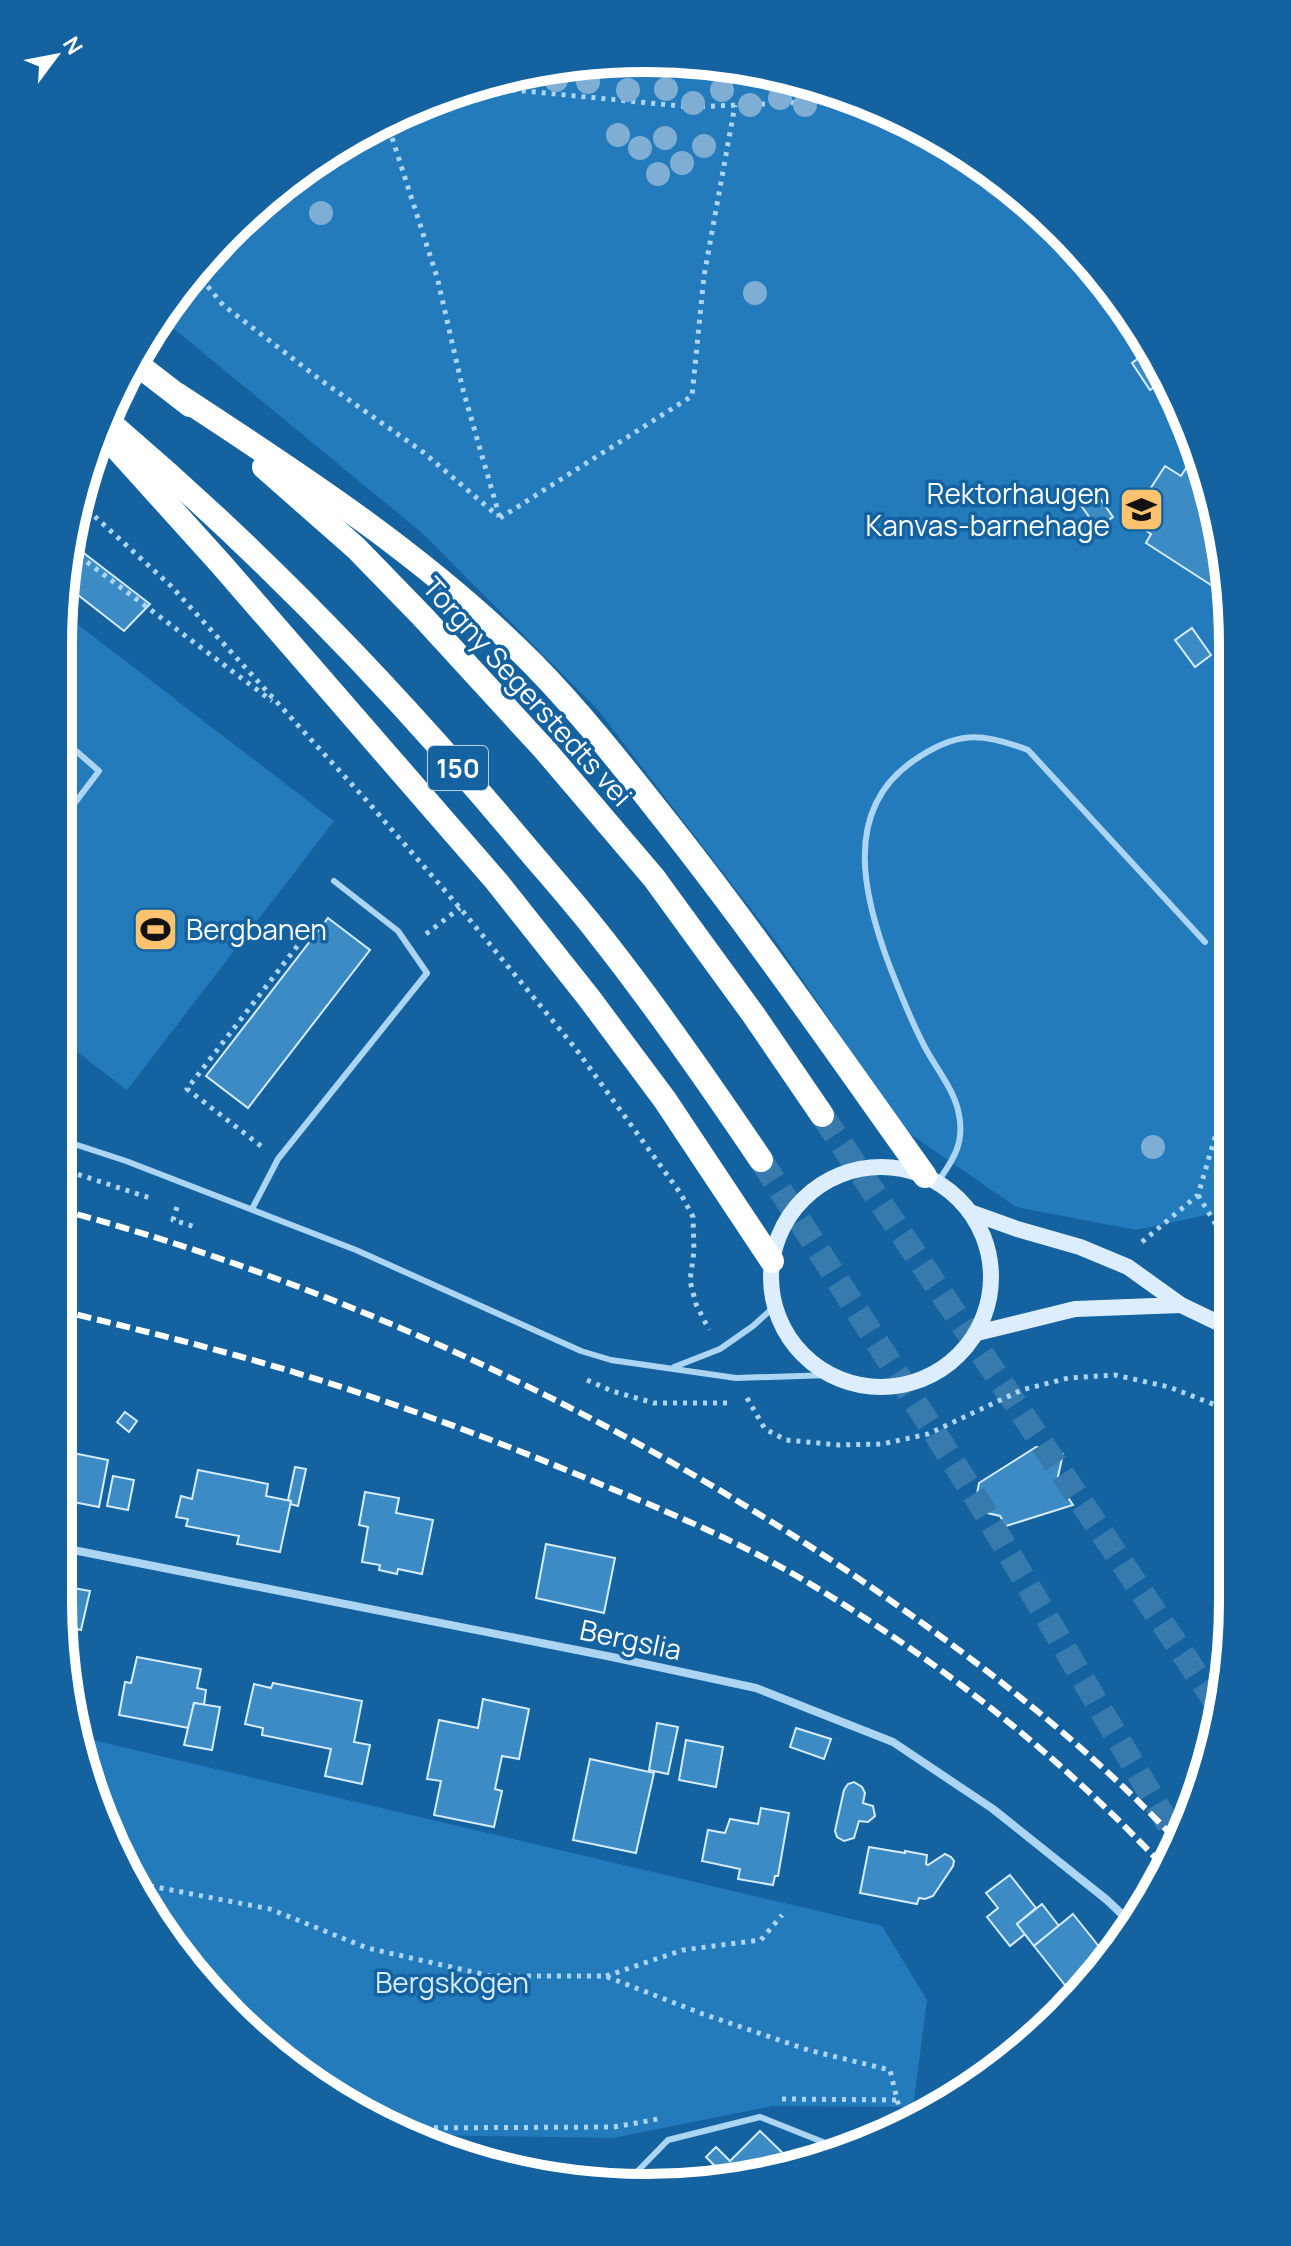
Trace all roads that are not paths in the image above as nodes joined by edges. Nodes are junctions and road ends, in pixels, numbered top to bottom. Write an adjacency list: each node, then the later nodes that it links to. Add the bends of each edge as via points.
1 (144, 369): 2 (highway, Torgny Segerstedts vei / 150)
2 (178, 395): 9 (highway, Torgny Segerstedts vei / 150, via 356,548 545,750 654,878); 12 (highway, via 309,481 442,581 533,664 599,736 721,890)
3 (115, 428): 11 (highway, 150, via 355,653 486,800 598,932)
4 (110, 441): 15 (highway, via 497,882 665,1100)
5 (72, 747): 6 (lane, via 99,771)
6 (72, 807)
7 (334, 881): 13 (lane, via 398,931 427,973 278,1159)
8 (1205, 942): 12 (lane, via 1028,750 973,736 928,751 905,766 873,810 865,836 865,873 870,910 903,1001 958,1109 957,1154)
9 (822, 1115)
10 (72, 1143): 13 (lane)
11 (761, 1160)
12 (931, 1180): 14 (main road); 15 (main road, via 881,1167 848,1173 818,1187 788,1219)
13 (252, 1209): 20 (lane, via 581,1351)
14 (970, 1212): 16 (main road, via 1128,1267); 19 (main road, via 990,1259 987,1309)
15 (772, 1261): 17 (main road)
16 (1181, 1305): 18 (main road); 19 (main road, via 1075,1309)
17 (775, 1306): 20 (lane, via 720,1349); 21 (main road, via 795,1347)
18 (1219, 1323)
19 (977, 1333): 21 (main road, via 946,1367 920,1381 890,1388 859,1386)
20 (671, 1369): 21 (lane, via 736,1378)
21 (831, 1375)
22 (72, 1550): 23 (street, Bergslia, via 756,1688 893,1742 993,1809)
23 (1124, 1916)
24 (829, 2144): 25 (lane, via 760,2117 668,2140)
25 (635, 2174)

